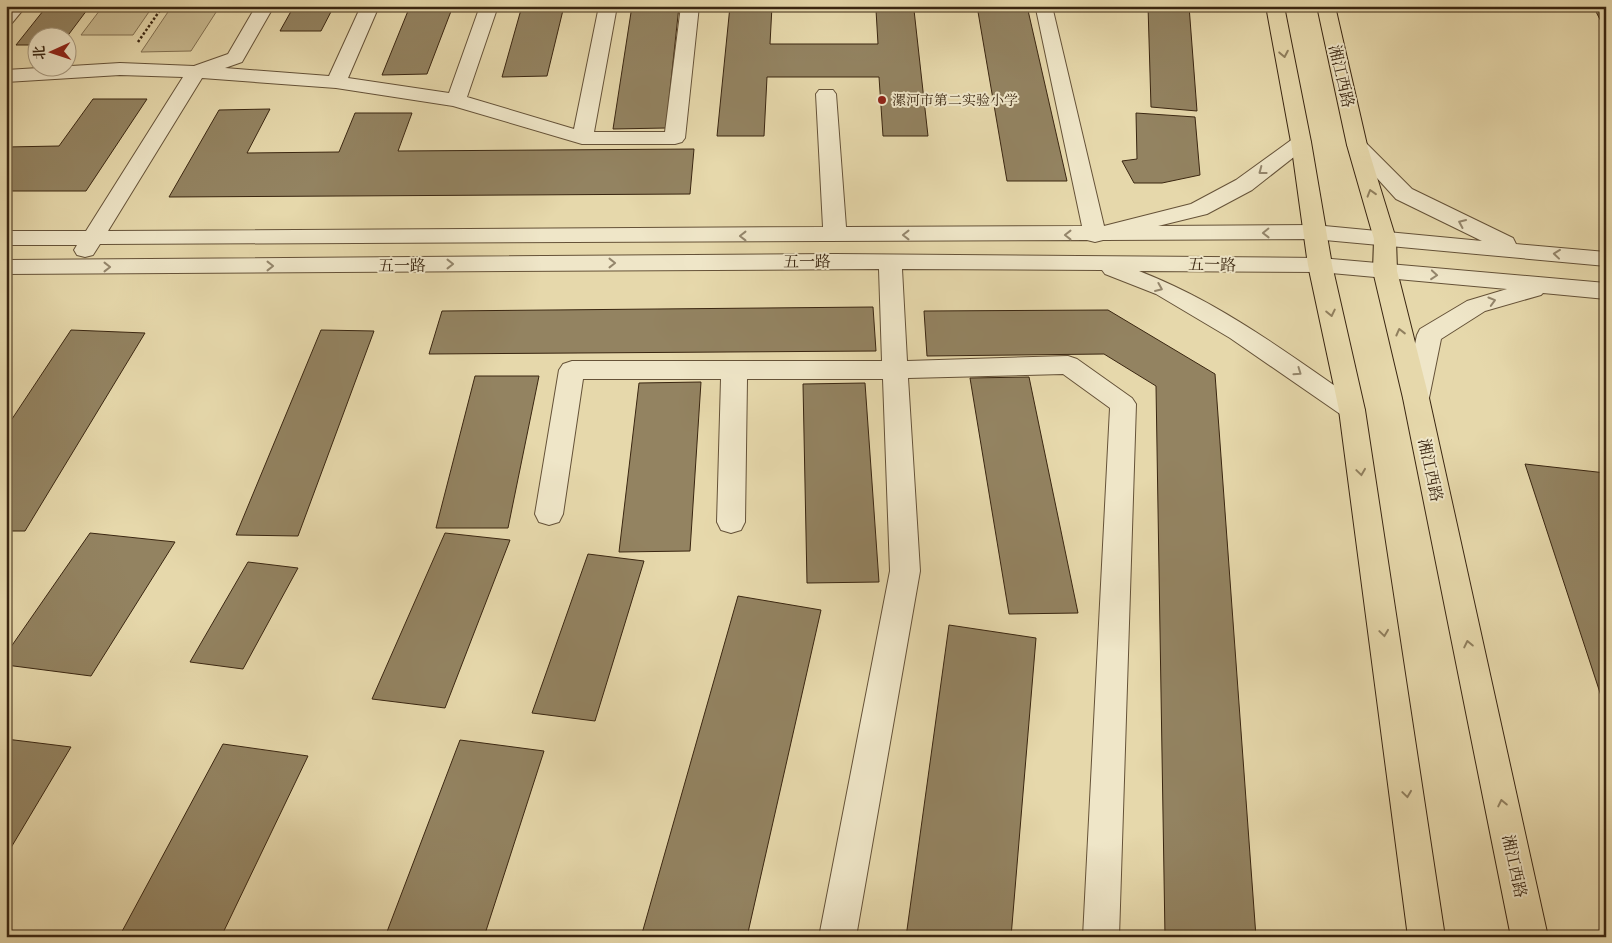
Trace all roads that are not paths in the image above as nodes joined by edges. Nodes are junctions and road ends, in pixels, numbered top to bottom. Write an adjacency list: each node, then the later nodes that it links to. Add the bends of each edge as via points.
1 (17, 6): 10 (street)
2 (265, 6): 11 (street, via 235,58)
3 (370, 6): 13 (street)
4 (489, 6): 15 (street)
5 (608, 6): 16 (street)
6 (690, 6): 16 (street, via 675,138)
7 (1275, 6): 17 (main road, one-way to 17)
8 (1326, 6): 18 (main road, 湘江西路)
9 (1045, 9): 20 (street)
10 (6, 19)
11 (196, 72): 12 (street, via 120,69); 13 (street); 23 (street)
12 (6, 76)
13 (336, 82): 15 (street)
14 (826, 94): 21 (street)
15 (456, 100): 16 (street)
16 (582, 138)
17 (1301, 142): 19 (main road); 20 (street, one-way to 20, via 1244,185 1199,209)
18 (1357, 145): 24 (main road, 湘江西路, one-way to 18); 25 (street, one-way to 18, via 1404,194)
19 (1314, 232): 20 (street, 五一路, one-way to 20); 24 (street, 五一路); 29 (main road)
20 (1095, 234): 21 (street, 五一路, one-way to 21)
21 (835, 235): 23 (street, 五一路, one-way to 23)
22 (6, 238): 23 (street, 五一路)
23 (92, 238): 31 (street)
24 (1385, 240): 25 (street, 五一路); 32 (main road, 湘江西路)
25 (1522, 250): 26 (street, 五一路, one-way to 25)
26 (1606, 259)
27 (890, 262): 28 (street, 五一路); 31 (street, 五一路, one-way to 27); 35 (street)
28 (1098, 263): 29 (street, 五一路); 38 (street, one-way to 38, via 1164,289 1239,332)
29 (1320, 265): 32 (street, 五一路); 38 (main road, one-way to 38)
30 (6, 267): 31 (street, 五一路)
31 (73, 267)
32 (1385, 271): 33 (street, 五一路, one-way to 33); 37 (main road, 湘江西路, one-way to 32)
33 (1547, 286): 34 (street, 五一路); 37 (street, one-way to 33, via 1429,335 1476,306)
34 (1606, 291)
35 (895, 370): 36 (street); 41 (street, via 905,571); 42 (street, via 1068,365 1123,404)
36 (734, 371): 39 (street, via 572,370); 40 (street)
37 (1416, 398): 44 (main road, 湘江西路, one-way to 37)
38 (1352, 410): 43 (main road, one-way to 43)
39 (548, 514)
40 (731, 522)
41 (837, 937)
42 (1102, 937)
43 (1427, 937)
44 (1530, 937)

